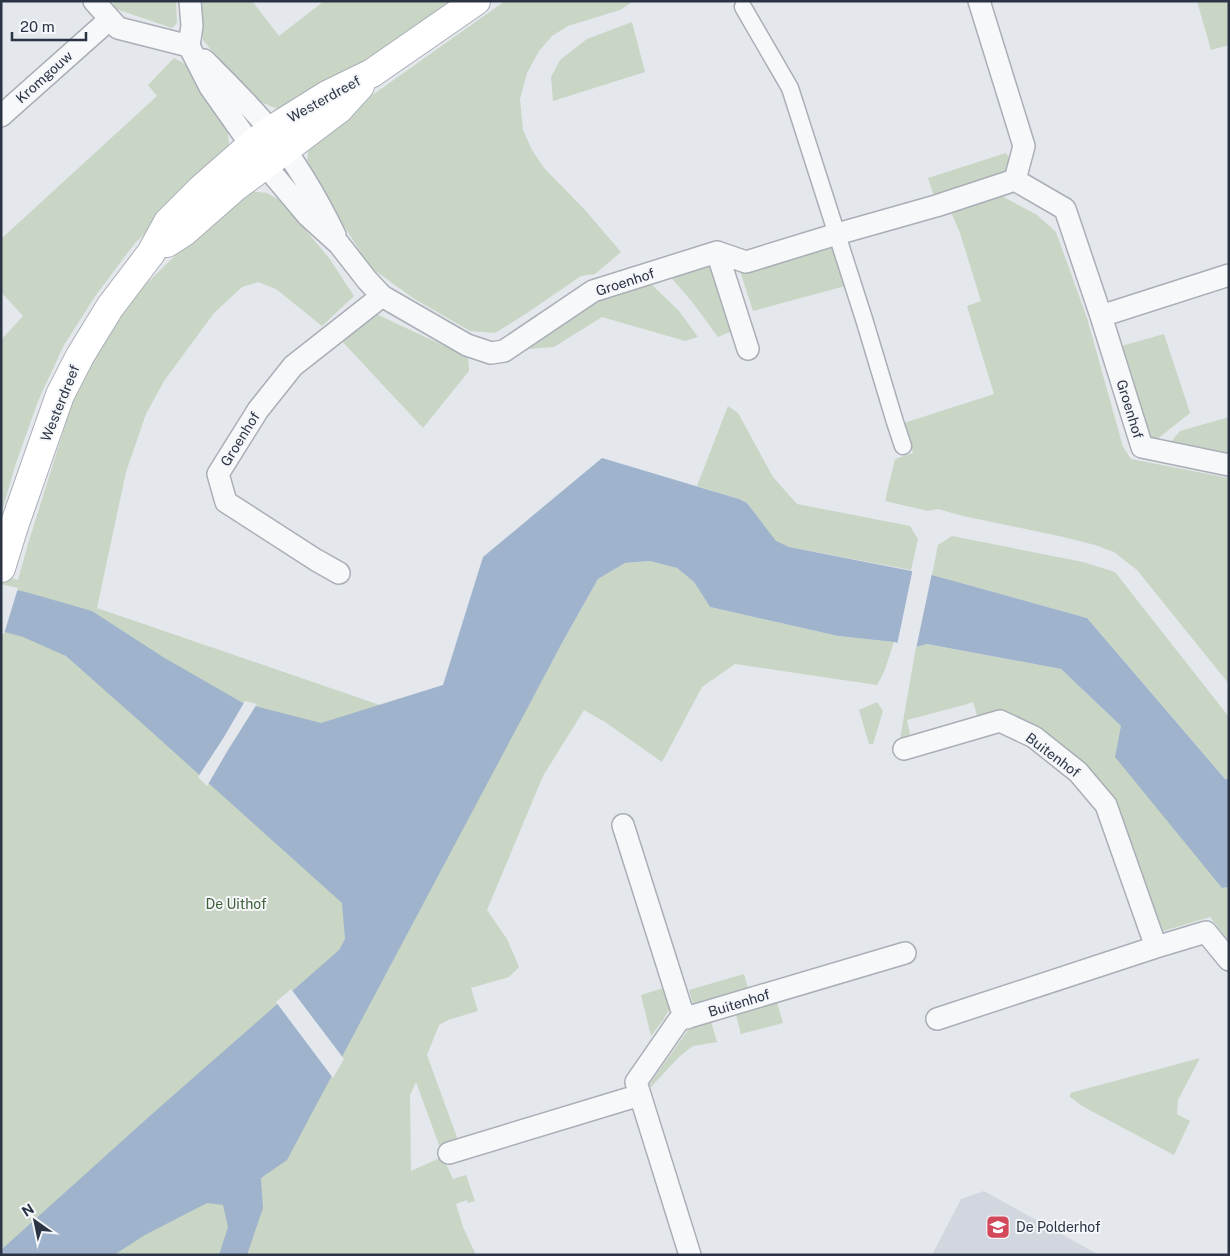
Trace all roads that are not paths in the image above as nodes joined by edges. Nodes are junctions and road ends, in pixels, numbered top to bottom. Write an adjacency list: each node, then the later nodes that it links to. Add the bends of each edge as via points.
1 (94, 1): 6 (street)
2 (190, 1): 7 (street)
3 (476, 1): 9 (main road, Westerdreef, via 372,73 339,110)
4 (979, 1): 10 (street, via 1024,146)
5 (743, 7): 11 (street, via 790,88)
6 (110, 19): 7 (street, via 118,28); 8 (street, Kromgouw)
7 (190, 46): 9 (street, via 235,91)
8 (1, 116)
9 (268, 147): 14 (street, Groenhof, via 308,216 339,244); 19 (main road, Westerdreef, via 234,188 184,232 151,253 105,315 60,395)
10 (1015, 180): 11 (street); 15 (street, Groenhof, via 1065,209)
11 (837, 234): 12 (street, via 746,262); 17 (street)
12 (717, 252): 14 (street, Groenhof, via 593,291 504,350 491,353 467,344); 16 (street)
13 (1229, 275): 15 (street)
14 (382, 296): 20 (street, Groenhof, via 293,366 258,410 218,474 226,502)
15 (1101, 316): 18 (street, Groenhof, via 1142,447)
16 (748, 349)
17 (904, 446)
18 (1229, 464)
19 (1, 568)
20 (339, 573)
21 (904, 749): 23 (street, Buitenhof, via 1000,721 1034,737 1078,772 1106,804)
22 (624, 825): 26 (street, via 678,999)
23 (1156, 947): 25 (street, via 1206,932); 27 (street)
24 (906, 953): 26 (street, Buitenhof)
25 (1229, 960)
26 (687, 1018): 28 (street, Buitenhof, via 679,1020 636,1082)
27 (937, 1019)
28 (640, 1094): 29 (street); 30 (street, Buitenhof)
29 (449, 1153)
30 (690, 1255)

